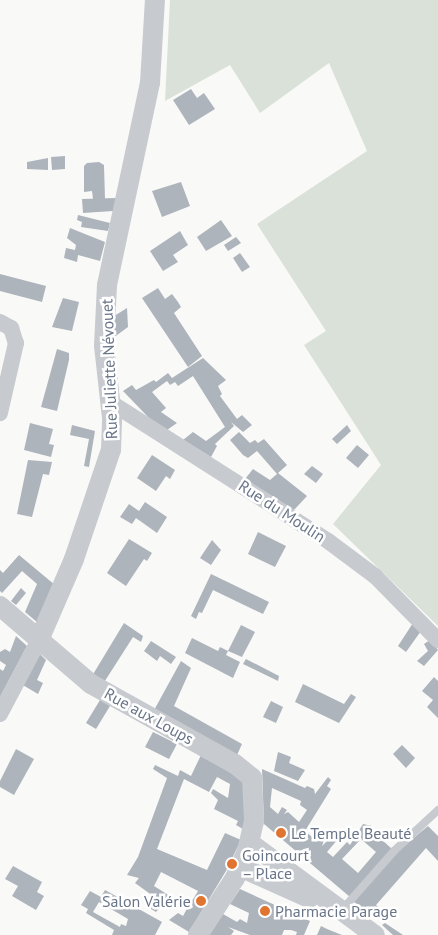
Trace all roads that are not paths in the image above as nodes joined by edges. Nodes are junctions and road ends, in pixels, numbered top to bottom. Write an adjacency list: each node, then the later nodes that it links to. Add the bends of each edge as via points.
1 (155, 0): 3 (street, Rue Juliette Névouet, via 154,49 146,105 107,285 104,346)
2 (0, 322): 4 (street, via 11,328 16,343)
3 (110, 402): 6 (street, Rue Juliette Névouet, via 112,430 108,463 74,560); 7 (street, Rue du Moulin, via 328,541 375,576)
4 (0, 413)
5 (0, 606): 6 (street, Rue aux Loups)
6 (39, 640): 8 (street); 10 (street, Rue aux Loups, via 91,684 248,773 255,792)
7 (438, 640)
8 (0, 714)
9 (438, 810): 12 (lane, via 394,851)
10 (250, 843): 11 (street, Rue aux Loups); 12 (street)
11 (240, 867): 12 (street); 13 (street, Rue aux Loups)
12 (341, 912): 14 (street)
13 (198, 935)
14 (376, 935)

